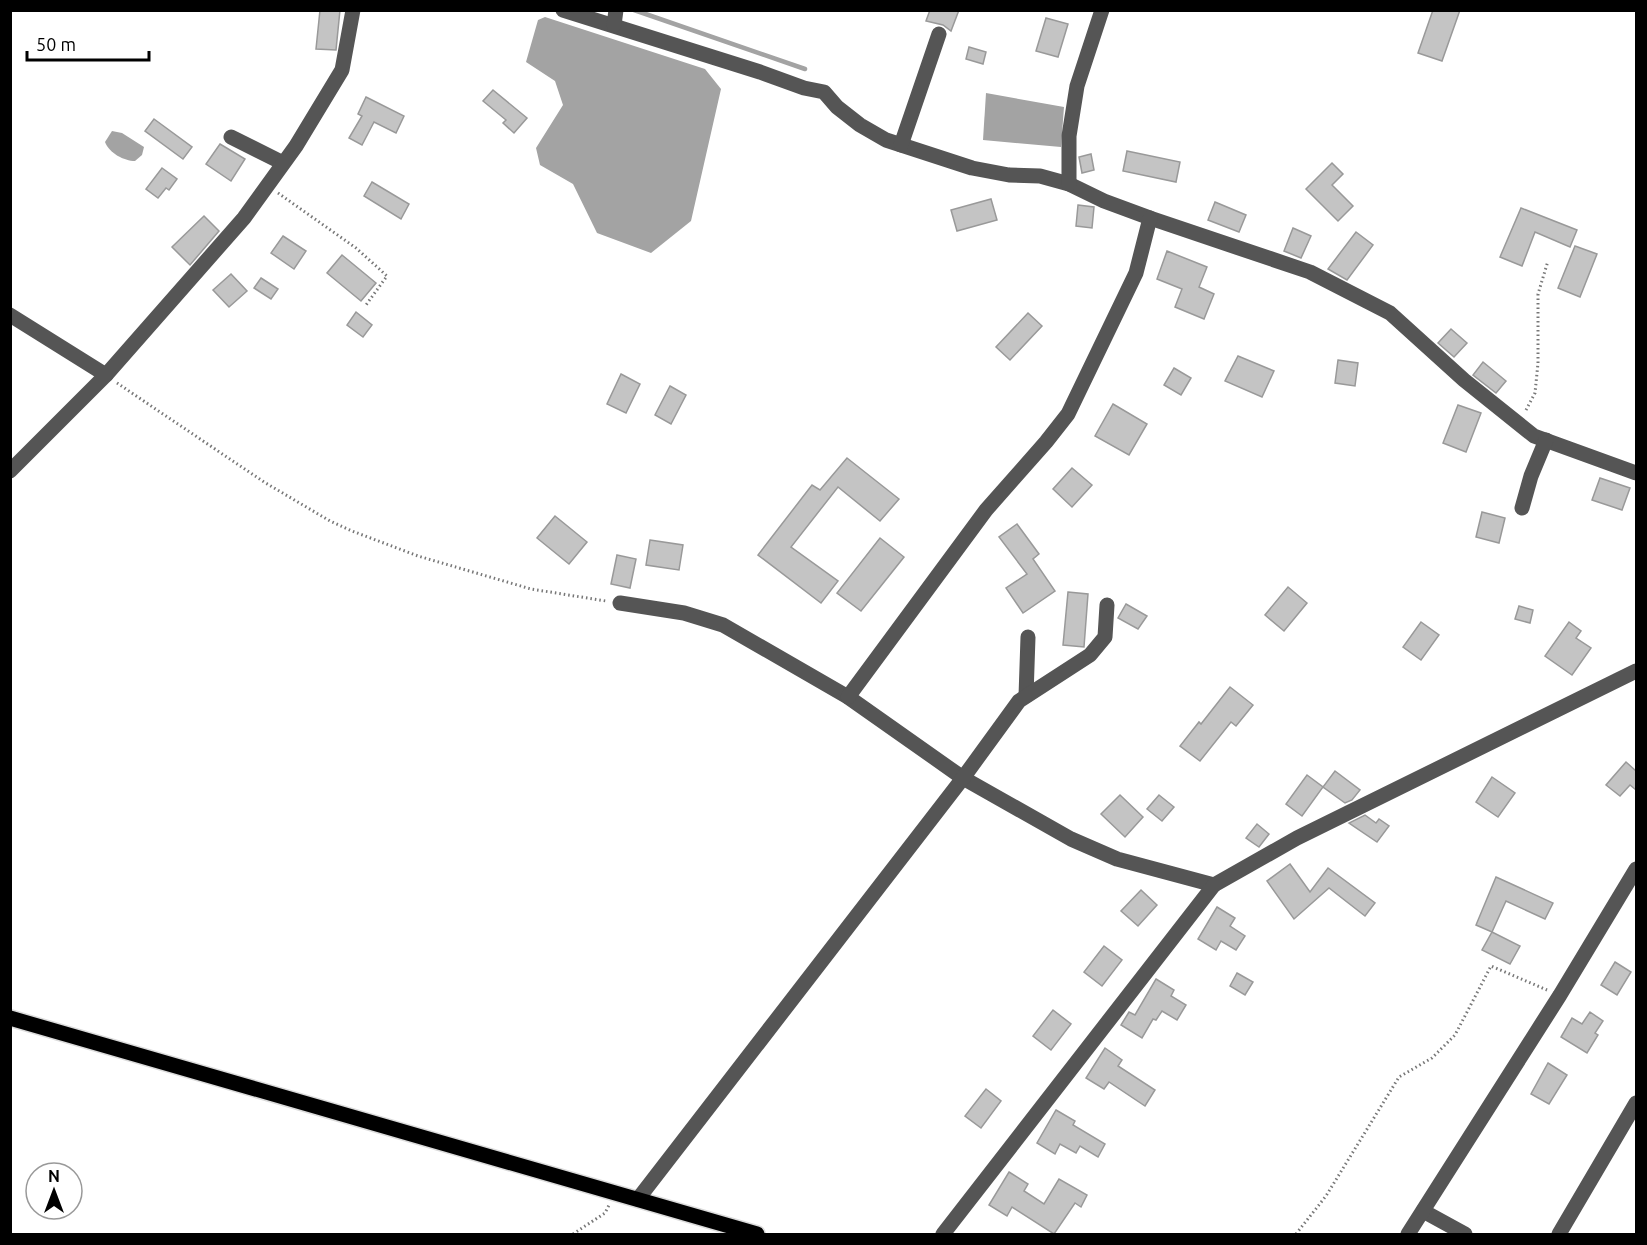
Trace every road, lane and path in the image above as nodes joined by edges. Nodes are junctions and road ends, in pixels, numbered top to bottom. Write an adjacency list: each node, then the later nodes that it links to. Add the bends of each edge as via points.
1 (353, 10): 8 (street, via 342,70)
2 (562, 10): 4 (street)
3 (1101, 10): 9 (street, via 1077,86 1069,136)
4 (615, 18): 7 (street, via 824,92 860,125)
5 (939, 34): 7 (street)
6 (231, 137): 8 (street)
7 (901, 146): 9 (street, via 972,168 1040,176)
8 (283, 163): 10 (street)
9 (1069, 184): 11 (street)
10 (267, 185): 13 (path, via 387,276); 15 (street, via 236,227)
11 (1150, 218): 16 (street, via 1310,272 1390,313); 26 (street, via 1136,273 1068,414 986,510)
12 (1548, 261): 16 (path, via 1538,294 1535,393)
13 (366, 305)
14 (10, 315): 15 (street)
15 (106, 375): 18 (street); 21 (path, via 264,482 352,531 418,556 531,589)
16 (1519, 424): 17 (street)
17 (1546, 440): 19 (street); 20 (street, via 1530,476)
18 (10, 471)
19 (1636, 473)
20 (1522, 508)
21 (620, 603): 26 (street, via 684,613 723,625)
22 (1107, 605): 25 (street, via 1105,637 1090,655)
23 (1028, 637): 25 (street)
24 (1636, 671): 29 (street, via 1297,838)
25 (1026, 696): 27 (street)
26 (848, 697): 27 (street)
27 (963, 777): 29 (street, via 1095,850); 34 (street)
28 (1636, 869): 30 (street)
29 (1214, 885): 38 (street)
30 (1560, 995): 35 (street); 39 (path, via 1491,966 1455,1035 1432,1058 1399,1077 1326,1196)
31 (10, 1018): 33 (main road)
32 (1636, 1104): 42 (street)
33 (615, 1193): 34 (main road); 36 (path, via 605,1213)
34 (638, 1199): 37 (main road)
35 (1423, 1210): 40 (street); 41 (street)
36 (573, 1234)
37 (757, 1234)
38 (943, 1234)
39 (1296, 1234)
40 (1408, 1234)
41 (1465, 1234)
42 (1559, 1234)

